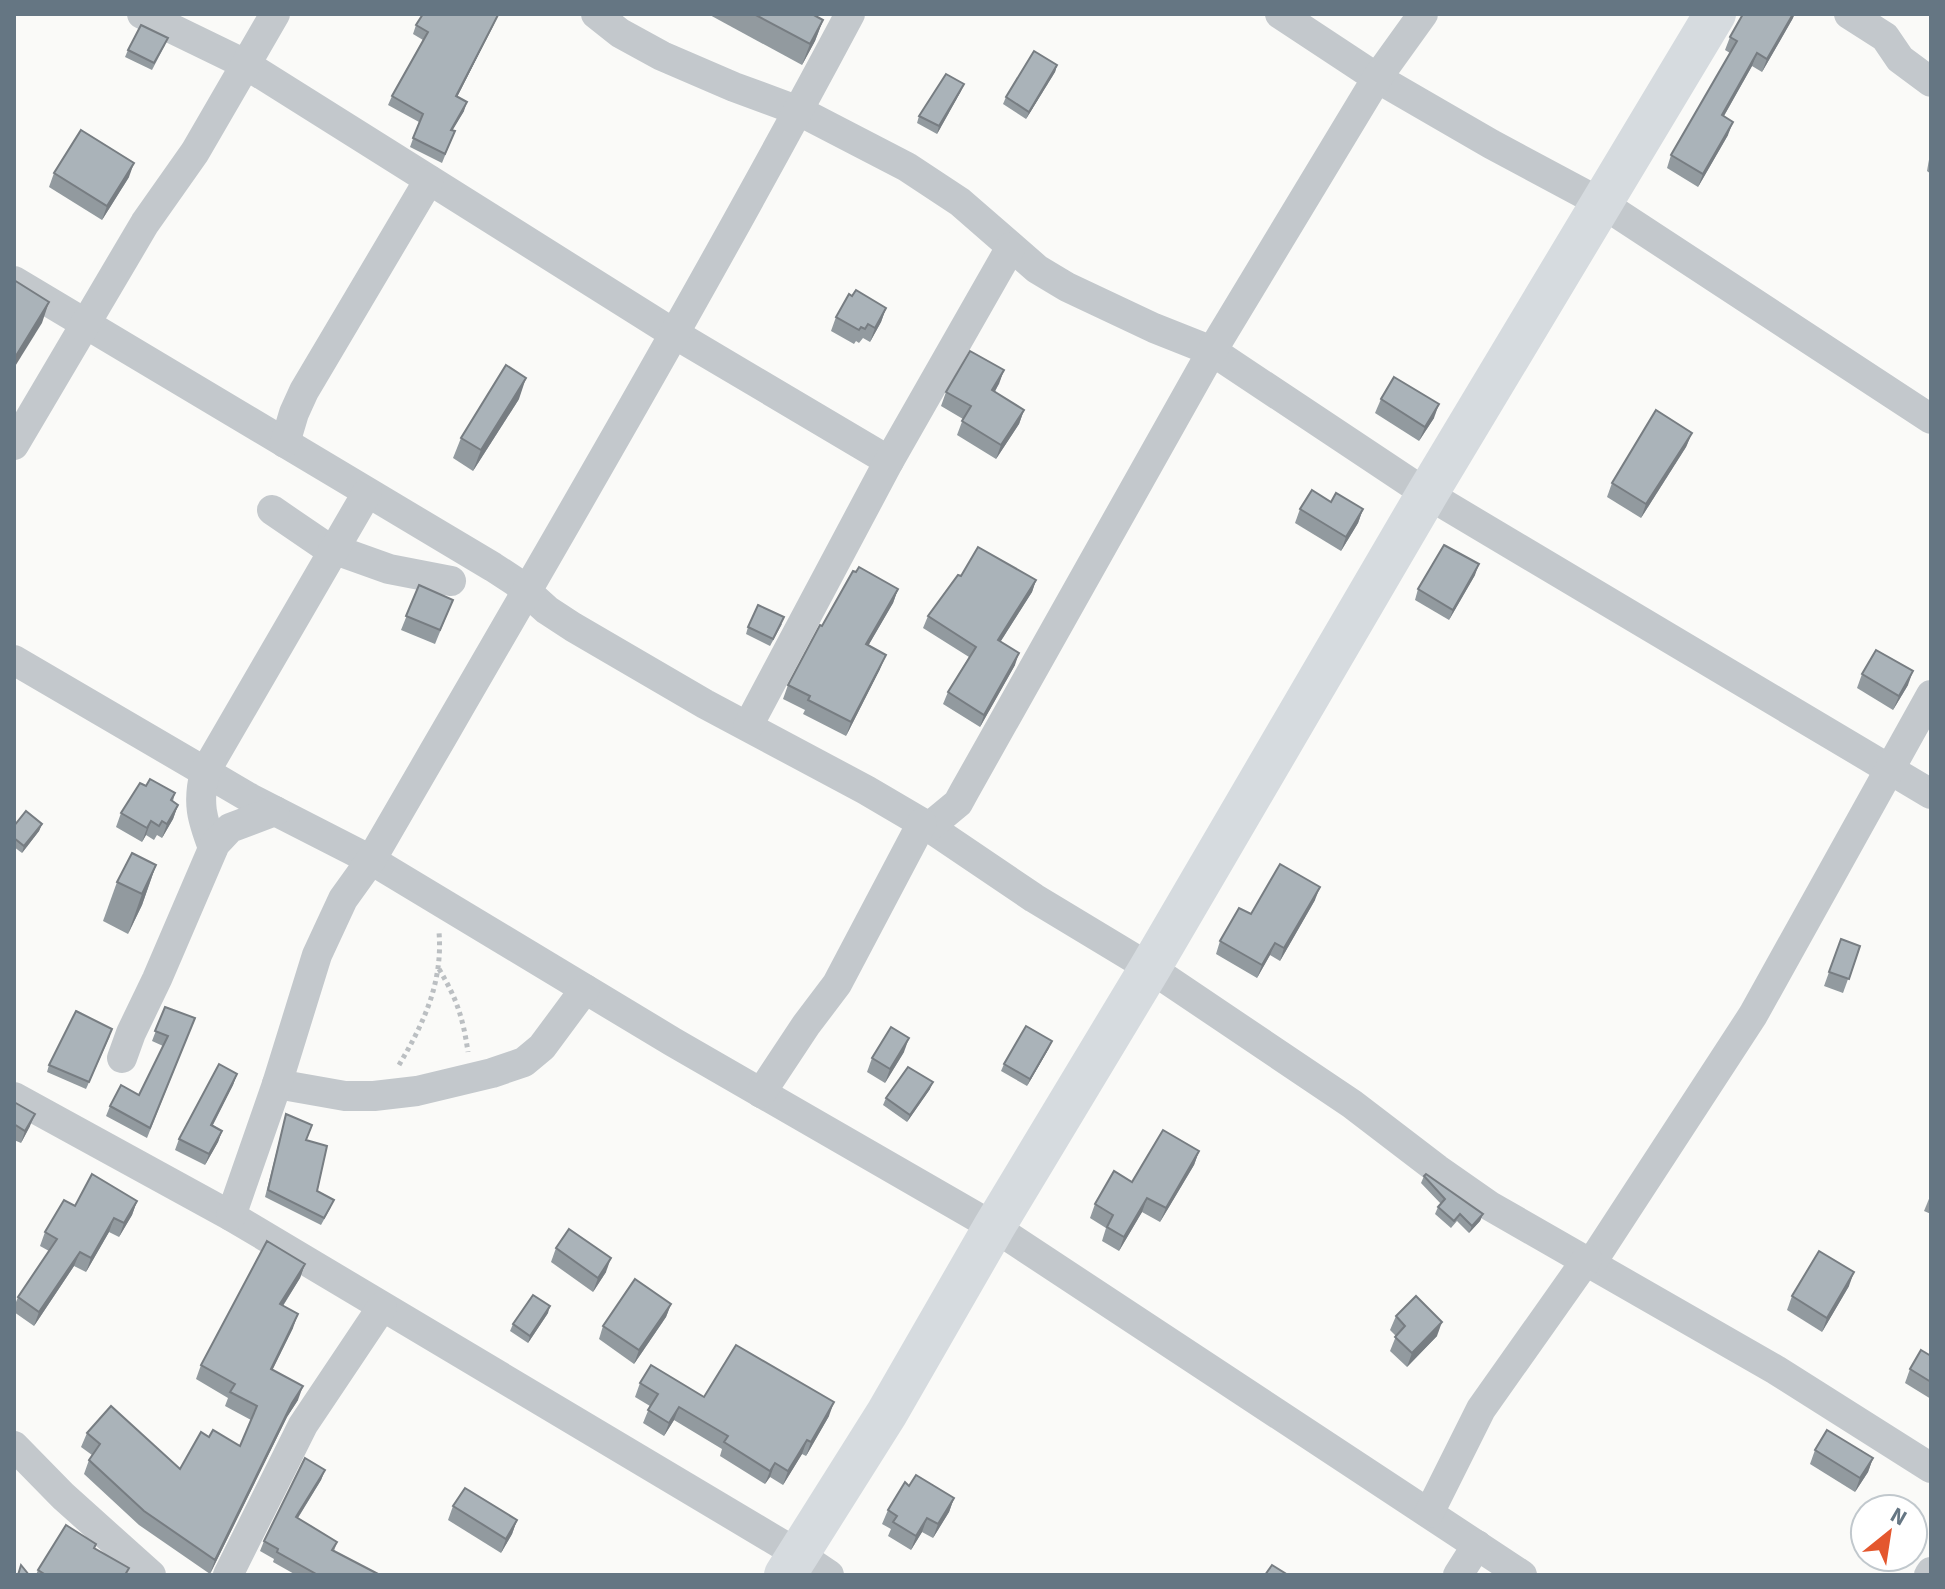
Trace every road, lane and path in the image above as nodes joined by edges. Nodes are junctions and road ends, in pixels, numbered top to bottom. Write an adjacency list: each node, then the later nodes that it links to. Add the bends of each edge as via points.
1 (142, 14): 9 (street)
2 (275, 14): 9 (street)
3 (596, 14): 12 (street, via 662,56)
4 (850, 14): 12 (street)
5 (1280, 14): 10 (street)
6 (1423, 14): 10 (street)
7 (1715, 14): 14 (street)
8 (1852, 15): 11 (street, via 1885,37 1904,63)
9 (245, 64): 13 (street); 17 (street)
10 (1377, 78): 14 (street); 19 (street)
11 (1931, 82)
12 (799, 111): 15 (street, via 907,167 960,202); 18 (street)
13 (429, 180): 18 (street); 21 (street, via 304,391)
14 (1603, 204): 20 (street); 25 (street)
15 (1011, 247): 19 (street, via 1067,287); 23 (street)
16 (14, 281): 17 (street)
17 (85, 323): 21 (street); 22 (street)
18 (673, 333): 23 (street); 29 (street)
19 (1212, 351): 25 (street); 37 (street, via 958,803)
20 (1931, 419)
21 (285, 443): 24 (street)
22 (14, 445)
23 (889, 461): 32 (street)
24 (367, 493): 27 (street); 29 (street, via 493,567)
25 (1427, 494): 33 (street); 42 (street)
26 (272, 510): 27 (street)
27 (332, 550): 28 (street, via 389,569); 34 (street)
28 (451, 581)
29 (526, 593): 32 (street, via 573,627); 39 (street)
30 (14, 660): 34 (street)
31 (1931, 695): 33 (street)
32 (748, 726): 37 (street)
33 (1889, 769): 35 (street); 52 (street, via 1753,1015)
34 (205, 772): 36 (street); 38 (street, via 201,818)
35 (1931, 794)
36 (275, 811): 38 (street, via 230,828); 39 (street)
37 (926, 825): 42 (street); 47 (street, via 837,984)
38 (213, 848): 44 (street)
39 (371, 860): 40 (street); 46 (street, via 343,899 317,955)
40 (436, 899): 41 (path); 43 (street)
41 (439, 968): 45 (path, via 464,1021); 48 (path, via 422,1024)
42 (1150, 968): 51 (street); 52 (street, via 1352,1104 1490,1206)
43 (585, 989): 45 (street, via 542,1047 524,1062); 47 (street)
44 (122, 1058)
45 (471, 1078): 48 (street)
46 (277, 1084): 48 (street, via 345,1096); 50 (street)
47 (761, 1093): 51 (street)
48 (384, 1095)
49 (14, 1097): 50 (street)
50 (231, 1216): 53 (street)
51 (994, 1227): 56 (street); 58 (street)
52 (1589, 1261): 55 (street); 56 (street, via 1481,1409)
53 (382, 1307): 58 (street); 60 (street, via 303,1425)
54 (14, 1446): 59 (street)
55 (1931, 1468)
56 (1429, 1513): 57 (street)
57 (1477, 1545): 61 (street); 62 (street)
58 (804, 1568)
59 (151, 1575)
60 (228, 1575)
61 (1458, 1575)
62 (1522, 1575)

